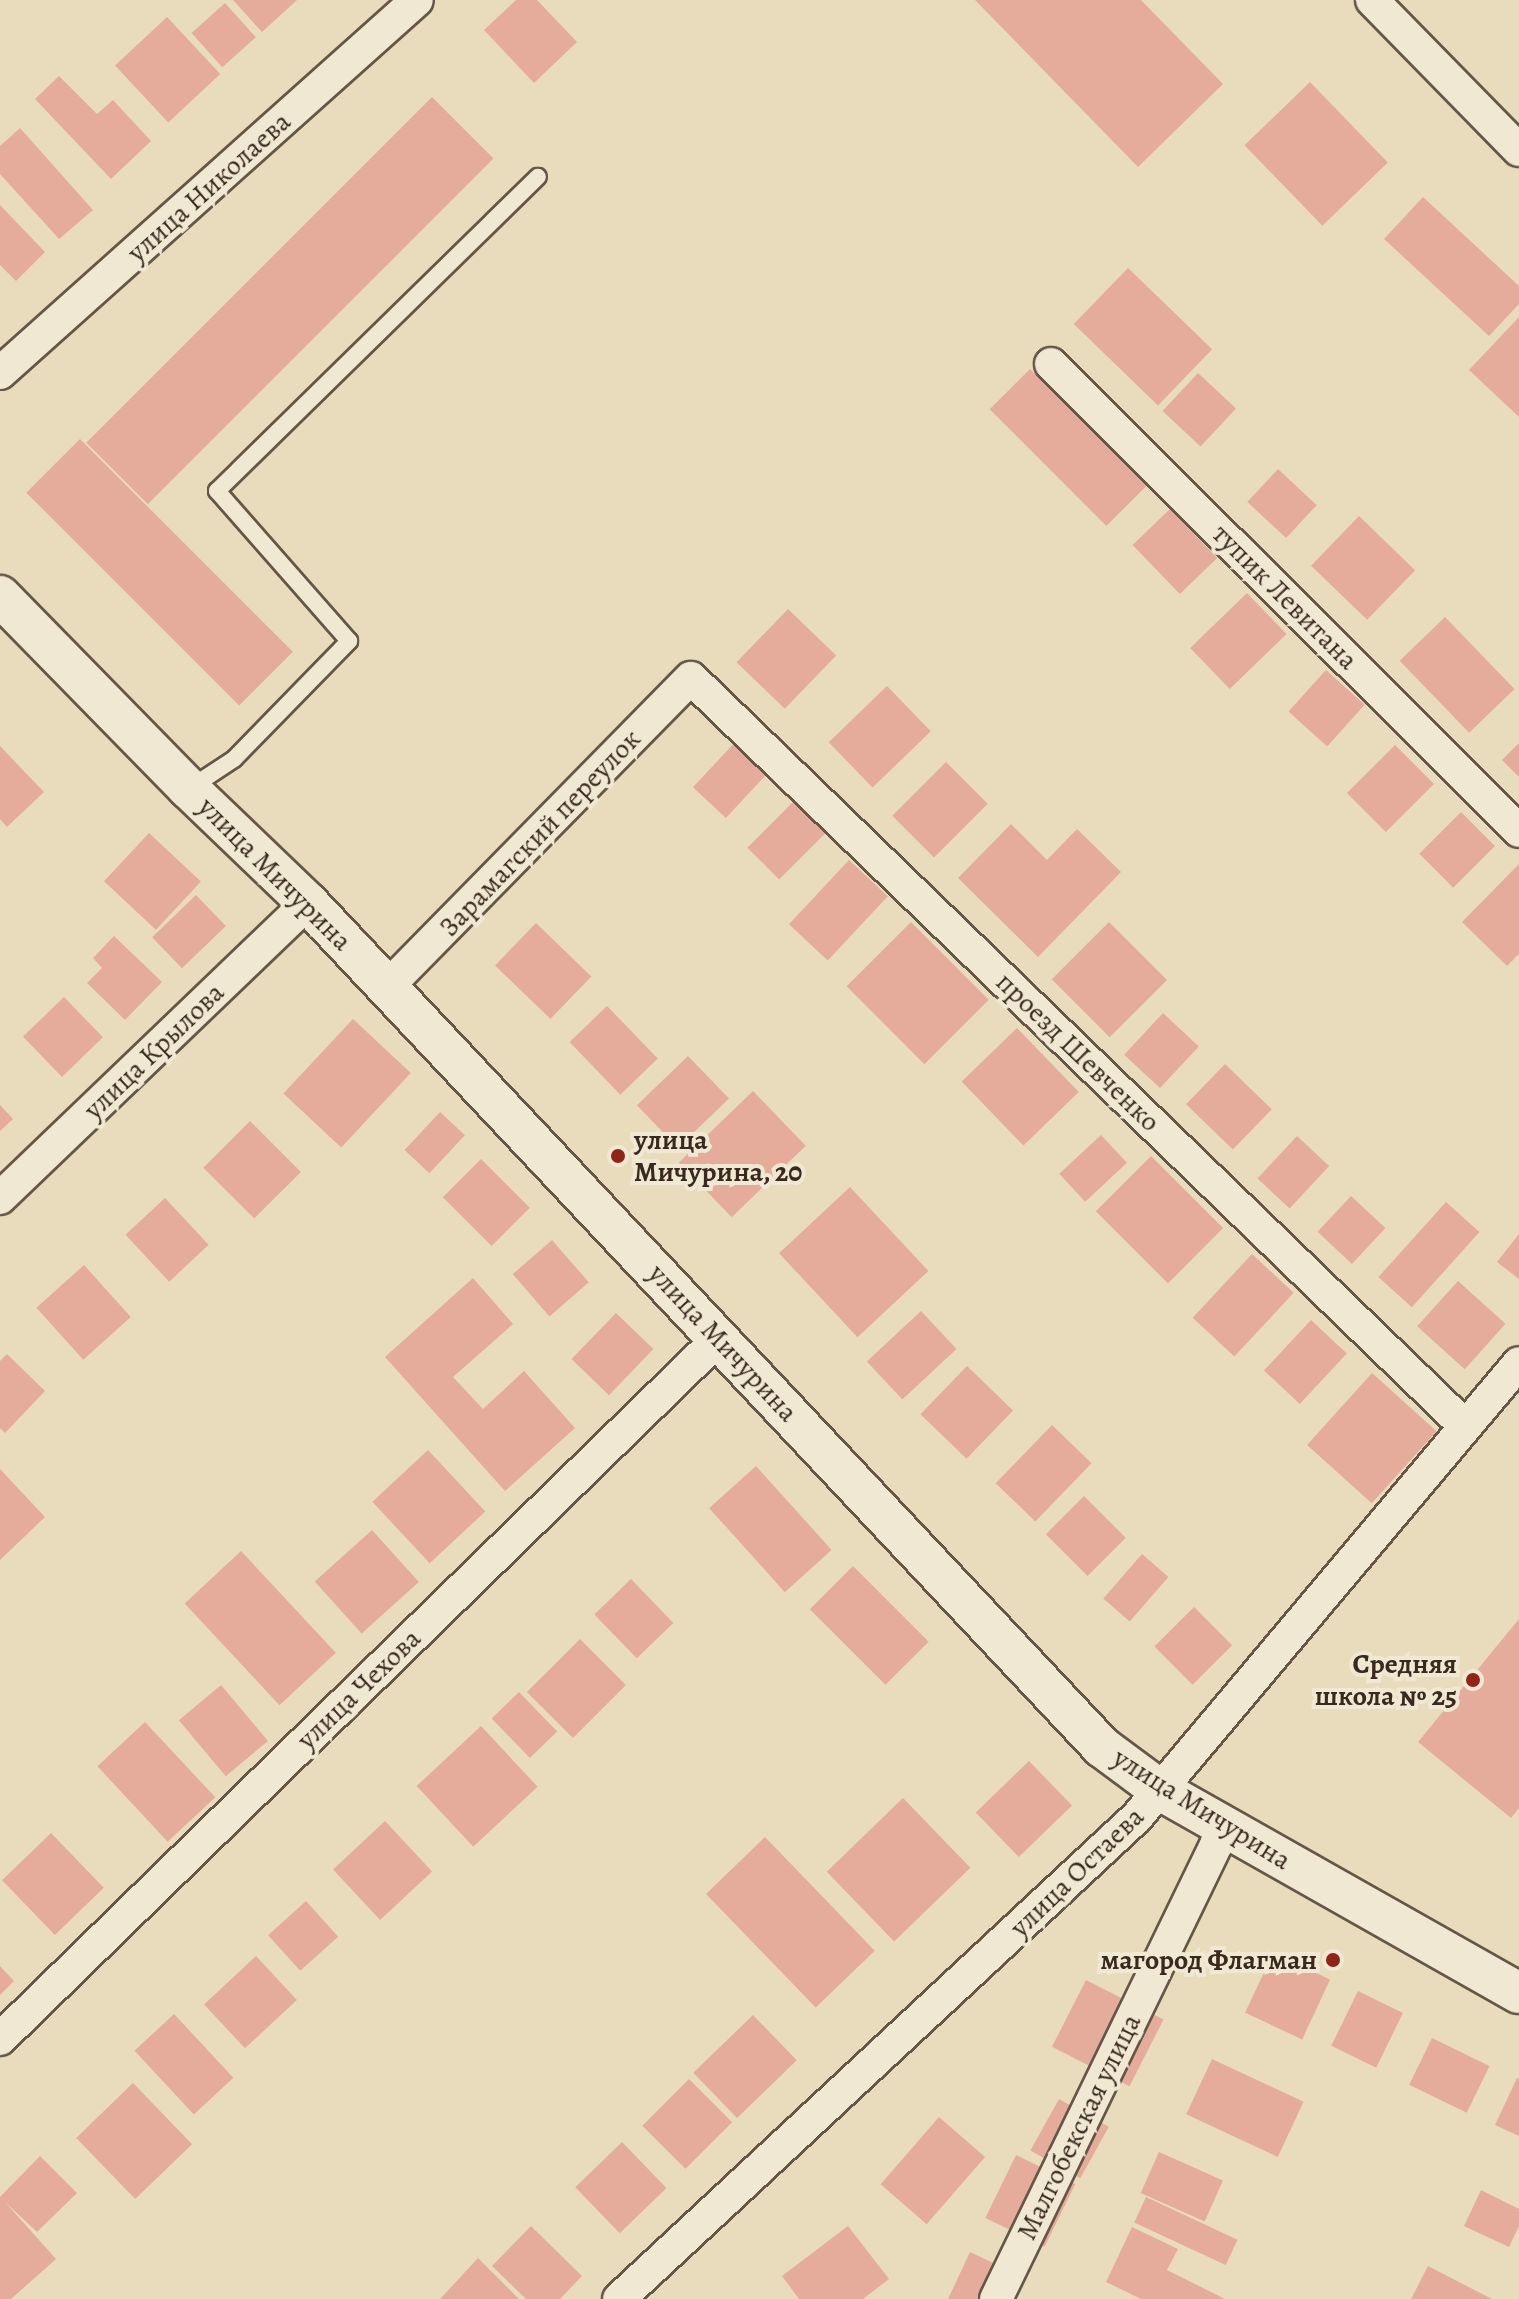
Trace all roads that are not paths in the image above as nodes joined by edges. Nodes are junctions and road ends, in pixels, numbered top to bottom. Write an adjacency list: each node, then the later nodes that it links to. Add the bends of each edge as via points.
1 (417, 0): 6 (street, улица Николаева)
2 (1372, 0): 3 (street)
3 (1519, 150)
4 (538, 177): 9 (lane, via 217,491 349,641 234,759)
5 (1051, 364): 10 (street, тупик Левитана)
6 (0, 373)
7 (0, 596): 9 (street, улица Мичурина)
8 (691, 678): 12 (street, Зарамагский переулок); 16 (street, проезд Шевченко)
9 (188, 788): 11 (street, улица Мичурина)
10 (1519, 831)
11 (308, 903): 12 (street, улица Мичурина); 13 (street, улица Крылова)
12 (387, 987): 14 (street, улица Мичурина)
13 (0, 1198)
14 (719, 1338): 17 (street, улица Мичурина, via 1102,1747); 20 (street, улица Чехова)
15 (1519, 1363): 16 (street, улица Остаева)
16 (1465, 1426): 17 (street, улица Остаева)
17 (1160, 1790): 18 (street, улица Мичурина); 21 (street, улица Остаева, via 1121,1833)
18 (1223, 1824): 19 (street, улица Мичурина); 22 (street, Малгобекская улица)
19 (1519, 1993)
20 (0, 2039)
21 (619, 2299)
22 (996, 2299)

